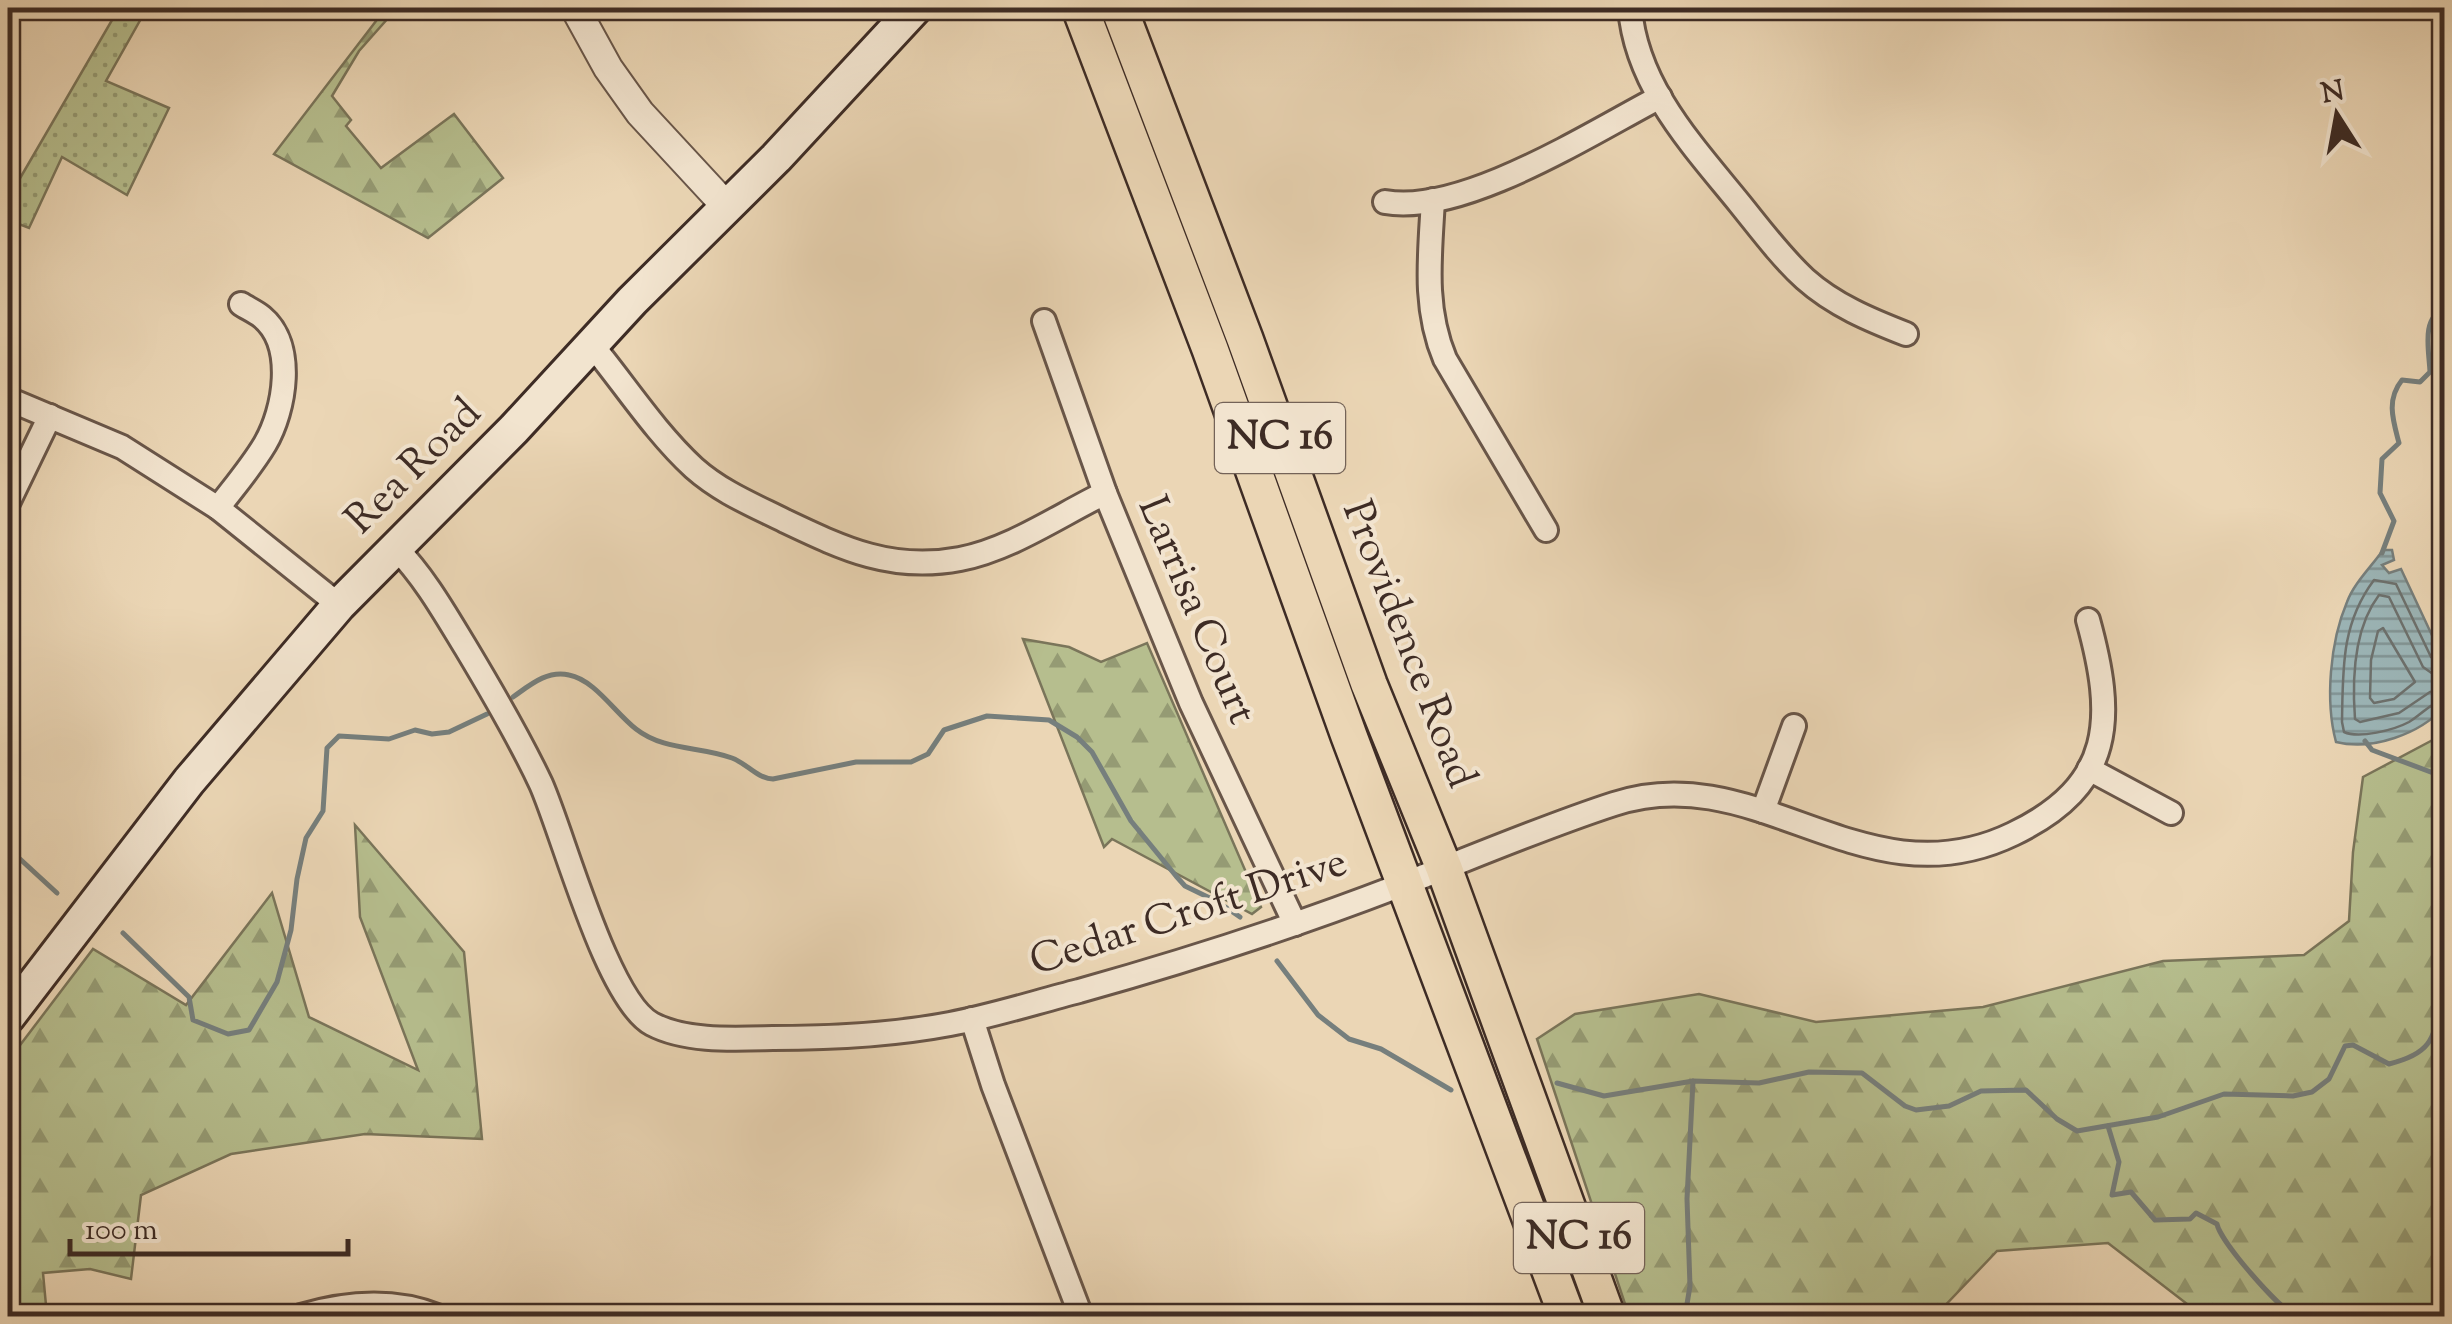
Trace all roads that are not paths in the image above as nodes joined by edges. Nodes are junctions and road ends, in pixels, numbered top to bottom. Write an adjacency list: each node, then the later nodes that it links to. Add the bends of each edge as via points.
1 (575, 8): 9 (street, via 640,113)
2 (915, 8): 9 (main road, Rea Road)
3 (1080, 8): 28 (main road, Providence Road / NC 16)
4 (1120, 8): 27 (main road, Providence Road / NC 16, via 1369,684)
5 (1630, 8): 6 (street, via 1638,49)
6 (1660, 97): 7 (street, via 1487,184); 12 (street, via 1806,280 1856,313)
7 (1432, 200): 8 (street); 19 (street, via 1429,298 1437,341)
8 (1384, 202)
9 (726, 207): 13 (main road, Rea Road)
10 (241, 304): 18 (street, via 264,318 276,336 283,372 280,410 266,443)
11 (1044, 320): 16 (street, Larrisa Court)
12 (1906, 334)
13 (592, 345): 16 (street, via 691,465 718,487 872,558 960,559); 20 (main road, Rea Road)
14 (8, 399): 15 (street)
15 (50, 416): 17 (street); 18 (street, via 122,447)
16 (1105, 493): 29 (street, Larrisa Court, via 1191,703)
17 (8, 503)
18 (218, 508): 21 (street)
19 (1546, 530)
20 (396, 548): 21 (main road, Rea Road); 31 (street, Cedar Croft Drive, via 431,590 523,748 604,950 639,1014 686,1034 751,1038 874,1034)
21 (339, 605): 30 (main road, Rea Road, via 189,781)
22 (2088, 620): 24 (street, Cedar Croft Drive, via 2105,720)
23 (1794, 726): 25 (street)
24 (2089, 770): 25 (street, Cedar Croft Drive, via 2040,819 1991,843 1940,855 1873,850); 26 (street)
25 (1764, 811): 27 (street, Cedar Croft Drive, via 1691,794 1622,801)
26 (2171, 813)
27 (1444, 868): 28 (street, Cedar Croft Drive); 36 (main road, Providence Road / NC 16)
28 (1405, 884): 29 (street, Cedar Croft Drive); 35 (main road, Providence Road / NC 16)
29 (1295, 924): 31 (street, Cedar Croft Drive)
30 (8, 1017)
31 (972, 1019): 34 (street)
32 (302, 1316): 33 (street, via 363,1305)
33 (437, 1316)
34 (1081, 1316)
35 (1567, 1316)
36 (1607, 1316)

